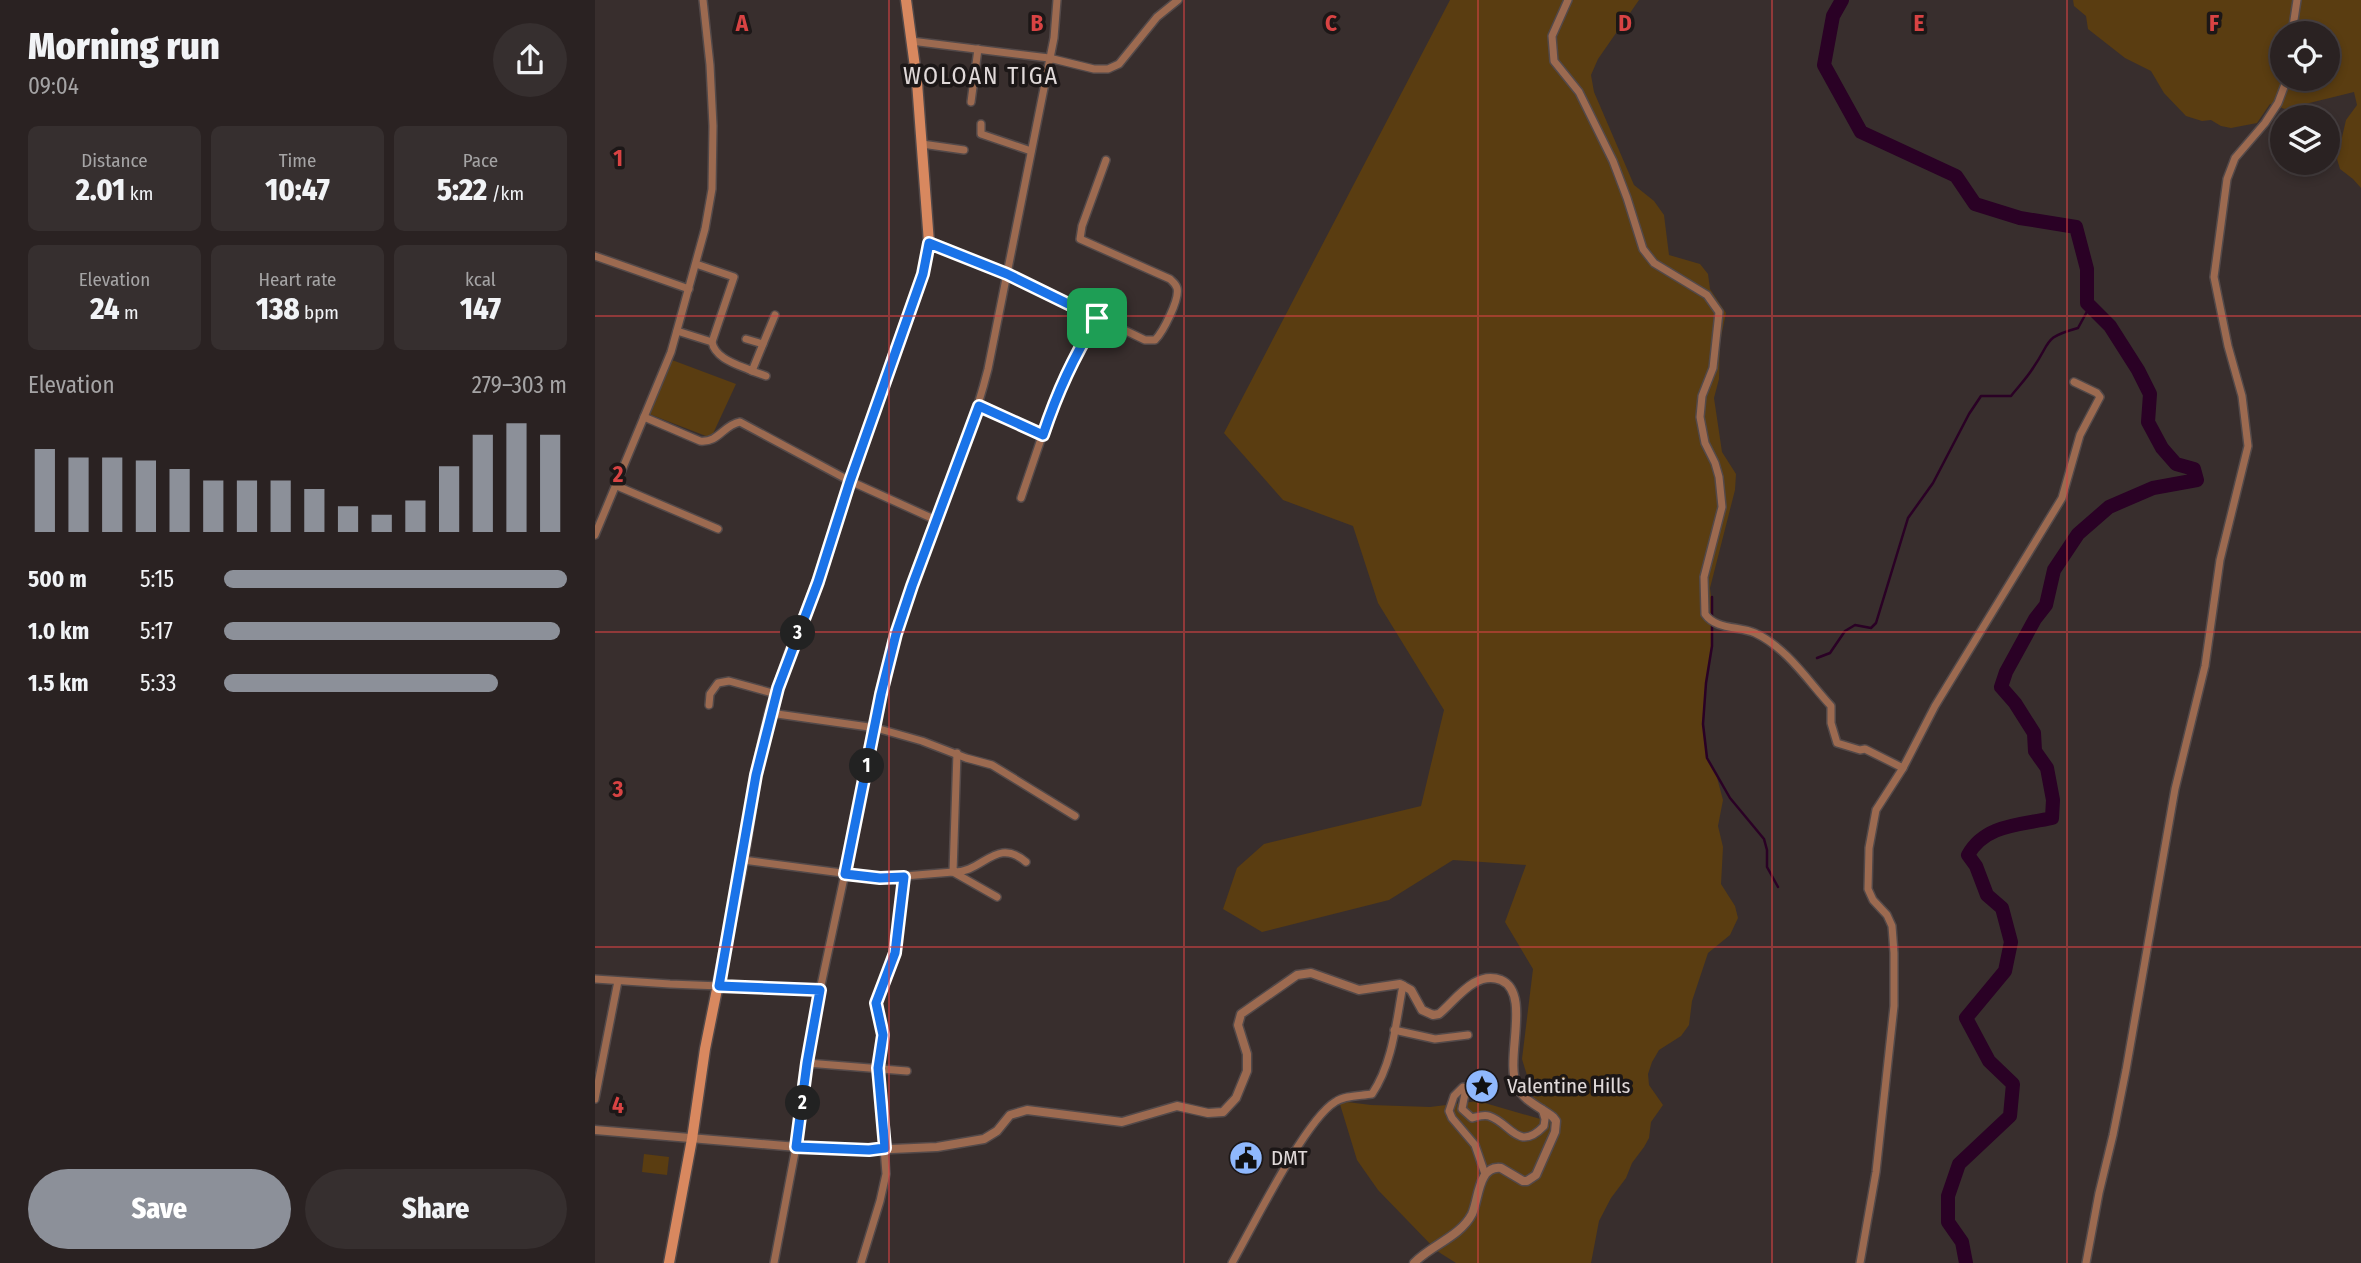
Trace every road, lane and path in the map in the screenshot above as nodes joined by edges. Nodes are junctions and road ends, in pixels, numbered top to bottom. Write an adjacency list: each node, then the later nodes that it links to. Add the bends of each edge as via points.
1 (703, 0): 20 (street, via 713,158 712,189)
2 (906, 0): 8 (main road)
3 (1178, 0): 10 (street, via 1115,66 1094,69)
4 (1568, 0): 46 (street, via 1552,36 1554,61 1579,92 1613,161 1643,249 1654,263 1707,295 1719,312 1713,368 1700,417 1719,477 1722,507 1704,577 1705,614 1719,625 1756,634 1783,650 1831,706 1837,743 1865,749)
5 (2297, 0): 7 (street)
6 (1055, 1): 10 (street)
7 (2294, 21)
8 (911, 41): 9 (street); 14 (main road)
9 (978, 49): 10 (street); 12 (street)
10 (1049, 58): 16 (street)
11 (2283, 91): 77 (street, via 2265,123 2235,158 2227,179 2214,277 2244,406 2248,446 2220,560 2205,666 2175,789)
12 (971, 102)
13 (981, 124): 16 (street, via 981,134)
14 (922, 144): 15 (street); 18 (main road)
15 (964, 150)
16 (1031, 151): 21 (street)
17 (1106, 160): 24 (street, via 1080,239 1170,279 1178,292 1155,340 1145,340)
18 (929, 243): 21 (street); 35 (main road, via 923,274)
19 (595, 256): 22 (street)
20 (696, 264): 22 (street); 27 (street, via 734,277)
21 (1007, 274): 24 (street); 32 (street)
22 (689, 289): 25 (street)
23 (775, 315): 28 (street)
24 (1097, 318): 34 (street, via 1067,371)
25 (677, 331): 27 (street); 33 (street)
26 (746, 339): 28 (street)
27 (712, 342): 29 (street, via 718,354)
28 (763, 344): 29 (street)
29 (752, 371): 30 (street)
30 (766, 376)
31 (2074, 382): 46 (street, via 2100,397 2080,436 2062,498 1935,706)
32 (979, 406): 34 (street); 38 (street)
33 (644, 417): 35 (street, via 707,442 740,422); 36 (street)
34 (1043, 435): 37 (street)
35 (850, 481): 38 (street); 41 (main road)
36 (617, 486): 39 (street); 40 (street)
37 (1021, 498)
38 (938, 521): 44 (street, via 896,634)
39 (718, 529)
40 (595, 535)
41 (776, 694): 42 (street, via 729,681 718,683); 43 (main road)
42 (709, 705)
43 (770, 713): 44 (street); 48 (main road)
44 (876, 728): 45 (street); 51 (street)
45 (957, 753): 47 (street, via 992,765); 50 (street)
46 (1903, 768): 76 (street, via 1876,810 1869,848 1868,889 1892,926 1894,1006 1878,1161)
47 (1075, 816)
48 (743, 860): 51 (street); 57 (main road)
49 (1026, 862): 50 (street, via 1012,853 999,853 968,872)
50 (953, 872): 52 (street); 53 (street)
51 (845, 874): 52 (street); 58 (street)
52 (904, 877): 62 (street, via 895,953 877,997 883,1035)
53 (997, 897)
54 (595, 979): 55 (street)
55 (618, 981): 57 (street); 64 (street)
56 (1403, 985): 59 (street); 65 (street, via 1415,994 1422,1010 1433,1015 1474,982 1490,978 1509,985 1516,1003 1516,1085); 69 (street, via 1359,990 1304,973 1241,1014 1238,1026 1247,1071 1236,1098 1223,1112 1177,1106 1122,1122 1027,1110 1010,1115 997,1132 984,1139 937,1147)
57 (719, 986): 58 (street); 67 (main road)
58 (820, 990): 61 (street)
59 (1394, 1030): 60 (street, via 1436,1039); 74 (street, via 1386,1070 1372,1094 1338,1100 1327,1107 1290,1160)
60 (1468, 1035)
61 (807, 1063): 62 (street); 68 (street)
62 (878, 1068): 63 (street); 69 (street)
63 (907, 1071)
64 (595, 1100)
65 (1542, 1109): 70 (street, via 1556,1126 1536,1175 1523,1181 1496,1167); 70 (street, via 1544,1126 1538,1132 1516,1136 1491,1116 1468,1116 1462,1109 1466,1088 1457,1091 1451,1115 1475,1146)
66 (595, 1130): 67 (street)
67 (692, 1139): 68 (street); 71 (main road)
68 (796, 1147): 69 (street); 72 (street)
69 (885, 1148): 73 (street, via 884,1186)
70 (1485, 1174): 75 (street, via 1466,1223)
71 (669, 1263)
72 (773, 1263)
73 (861, 1263)
74 (1232, 1263)
75 (1414, 1263)
76 (1860, 1263)
77 (2087, 1263)

